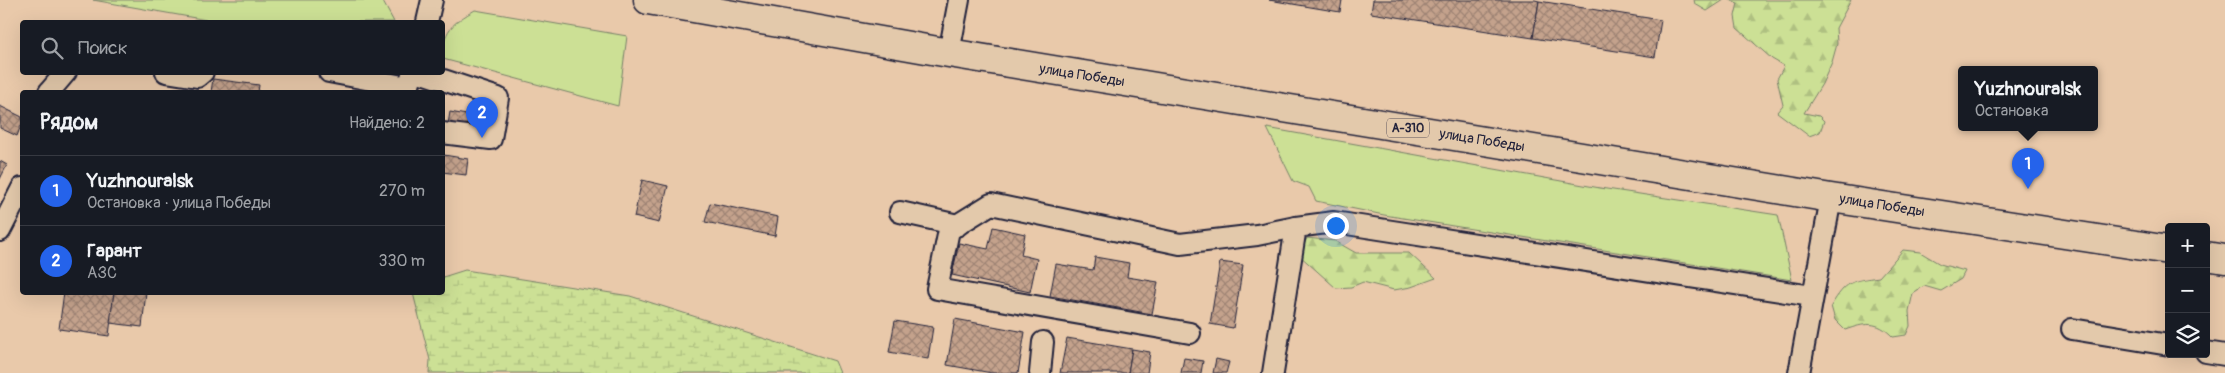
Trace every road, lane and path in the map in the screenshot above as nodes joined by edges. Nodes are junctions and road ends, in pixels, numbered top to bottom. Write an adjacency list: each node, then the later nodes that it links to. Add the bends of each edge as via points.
1 (432, 0): 4 (street)
2 (648, 0): 5 (highway, улица Победы / А-310)
3 (959, 0): 5 (street)
4 (427, 20)
5 (949, 53): 14 (highway, улица Победы / А-310)
6 (63, 75): 11 (street)
7 (185, 75): 8 (street)
8 (199, 75)
9 (357, 75): 10 (street)
10 (413, 81): 12 (street, via 498,98 492,139)
11 (50, 90)
12 (445, 133)
13 (20, 192): 18 (street)
14 (1831, 198): 19 (highway, улица Победы / А-310); 22 (street)
15 (900, 212): 16 (street)
16 (958, 224): 17 (street, via 991,204 1180,244); 24 (street, via 949,230 937,289)
17 (1296, 227): 22 (street, via 1334,222); 30 (street)
18 (0, 231)
19 (2165, 249)
20 (2210, 257): 21 (highway)
21 (2225, 259)
22 (1812, 296): 31 (street)
23 (2072, 328): 26 (street)
24 (1190, 332)
25 (1043, 342): 29 (street)
26 (2165, 345)
27 (2210, 353): 28 (street)
28 (2225, 355)
29 (1040, 373)
30 (1273, 373)
31 (1799, 373)

